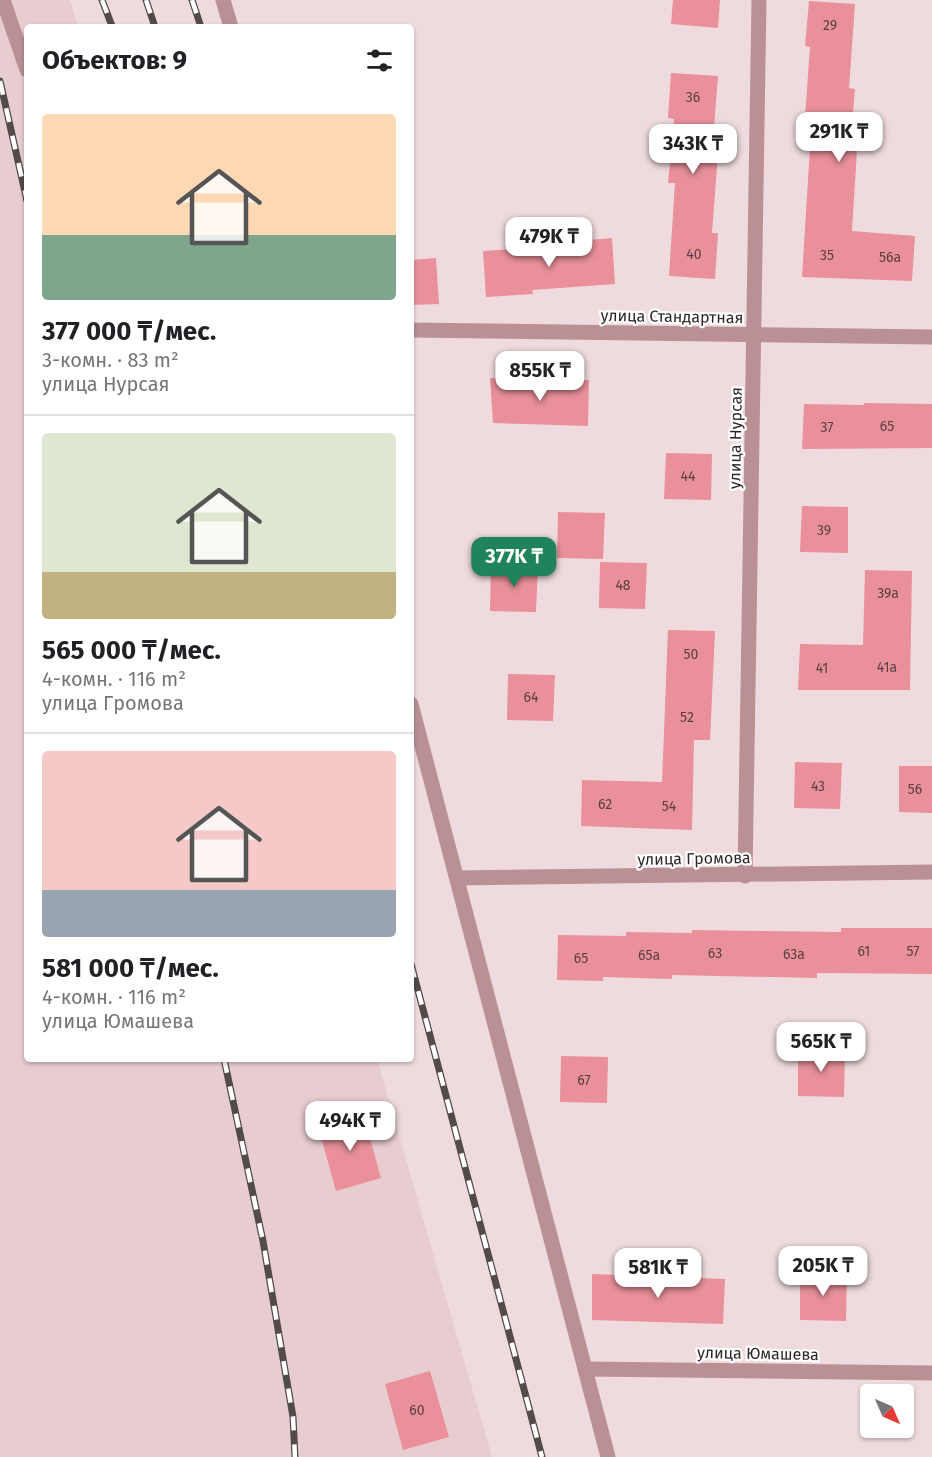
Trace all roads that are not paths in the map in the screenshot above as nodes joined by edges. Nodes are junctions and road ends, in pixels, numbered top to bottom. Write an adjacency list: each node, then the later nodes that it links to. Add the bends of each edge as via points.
1 (3, 0): 5 (street)
2 (223, 0): 4 (street)
3 (759, 0): 7 (street, улица Нурсая)
4 (230, 24)
5 (24, 61)
6 (414, 330): 7 (street, улица Стандартная)
7 (755, 336): 8 (street, улица Стандартная); 11 (street, улица Нурсая)
8 (932, 337)
9 (414, 715): 12 (street)
10 (932, 872): 11 (street, улица Громова)
11 (745, 876): 12 (street, улица Громова)
12 (457, 878): 13 (street)
13 (585, 1369): 14 (street, улица Юмашева); 15 (street)
14 (932, 1372)
15 (608, 1457)

